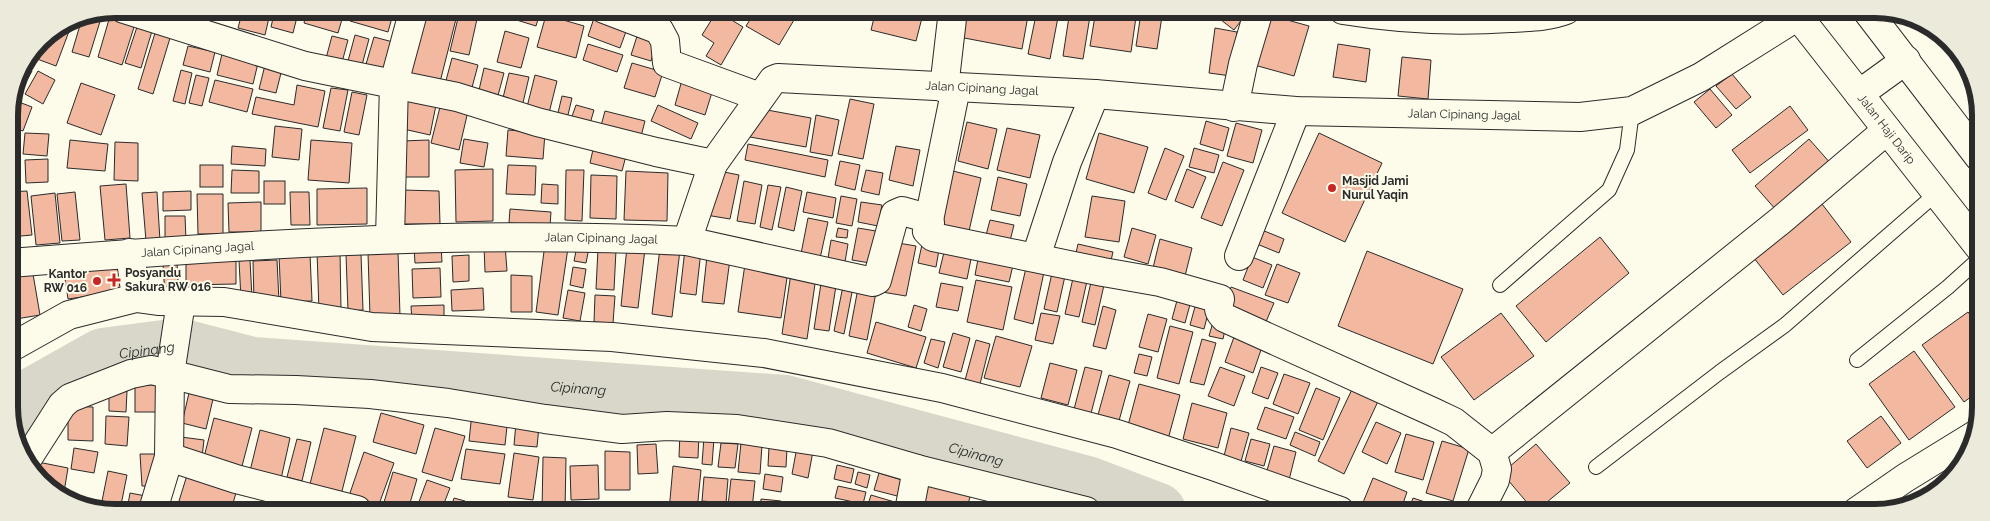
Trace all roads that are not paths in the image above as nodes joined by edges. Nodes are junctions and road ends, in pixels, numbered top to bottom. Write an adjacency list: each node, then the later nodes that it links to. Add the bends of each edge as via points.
1 (153, 18): 12 (street, via 305,66)
2 (412, 18): 12 (street)
3 (628, 18): 16 (street, via 659,30 667,64)
4 (953, 18): 13 (street)
5 (1257, 18): 17 (street)
6 (1417, 18): 7 (street, via 1470,21)
7 (1519, 18)
8 (1790, 18): 19 (street, Jalan Cipinang Jagal, via 1701,77)
9 (1803, 18): 15 (street, Jalan Haji Darip)
10 (1873, 18): 11 (street)
11 (1906, 60): 15 (street); 21 (street)
12 (394, 83): 22 (street); 25 (street)
13 (950, 88): 14 (street, Jalan Cipinang Jagal); 16 (street, Jalan Cipinang Jagal, via 785,77 773,80); 24 (street)
14 (1095, 94): 17 (street, Jalan Cipinang Jagal); 30 (street, via 1067,162)
15 (1859, 94): 20 (street, Jalan Haji Darip)
16 (760, 97): 22 (street, Jalan Cipinang Jagal)
17 (1234, 108): 18 (street, Jalan Cipinang Jagal)
18 (1296, 111): 19 (street, Jalan Cipinang Jagal, via 1580,117); 29 (street)
19 (1632, 111): 33 (lane, via 1627,150 1609,190)
20 (1887, 130): 23 (street, Jalan Haji Darip); 40 (street, via 1780,221)
21 (1972, 147)
22 (713, 164): 27 (street, Jalan Cipinang Jagal)
23 (1937, 193): 26 (street, Jalan Haji Darip); 43 (lane, via 1785,325)
24 (929, 220): 27 (street, via 902,211 895,214 877,280 873,282); 30 (street, via 928,231 933,236)
25 (390, 238): 27 (street, Jalan Cipinang Jagal, via 596,236); 28 (street, Jalan Cipinang Jagal)
26 (1972, 238)
27 (687, 241)
28 (130, 253): 31 (street, Jalan Cipinang Jagal); 34 (street)
29 (1239, 256)
30 (1036, 257): 40 (street, via 1160,282 1220,299 1218,308 1225,318 1454,422)
31 (18, 262)
32 (1972, 265): 37 (lane)
33 (1500, 285)
34 (136, 298): 35 (street); 36 (street, via 69,315)
35 (179, 314): 38 (street); 46 (street, via 224,302 372,327 612,337 764,353 942,388 1117,434)
36 (18, 344)
37 (1857, 360)
38 (171, 371): 41 (street, via 131,374 70,398 62,405); 42 (street); 44 (street, via 229,390 370,394 622,429 667,426 737,429 828,443)
39 (1966, 441): 48 (street)
40 (1492, 452): 47 (street, via 1497,469 1496,480)
41 (31, 454)
42 (169, 457): 49 (street); 50 (street, via 236,479)
43 (1596, 467)
44 (917, 469): 45 (street); 51 (street)
45 (1056, 503)
46 (1316, 503)
47 (1484, 503)
48 (1869, 503)
49 (154, 504)
50 (333, 504)
51 (910, 504)

